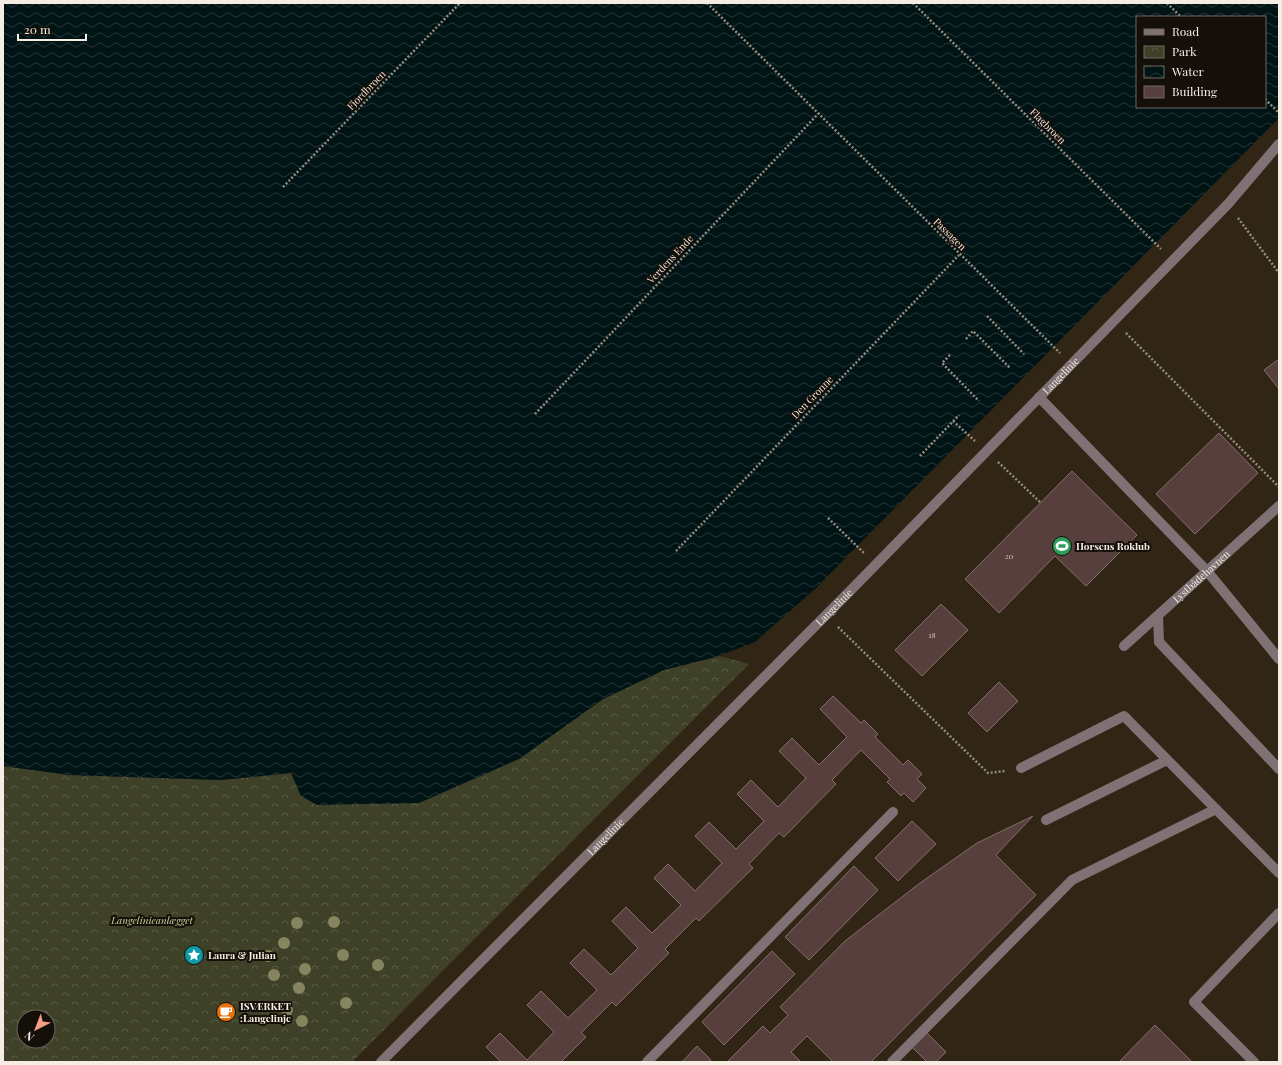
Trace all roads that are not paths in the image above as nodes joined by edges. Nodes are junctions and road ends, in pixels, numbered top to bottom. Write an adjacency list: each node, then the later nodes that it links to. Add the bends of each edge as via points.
1 (1279, 144): 2 (street, Langelinie, via 1228,204)
2 (1039, 397): 4 (street); 16 (street, Langelinie, via 826,616)
3 (1277, 513): 4 (street, Lystbådehavnen)
4 (1207, 571): 5 (street, Lystbådehavnen); 7 (street)
5 (1158, 616): 6 (street, Lystbådehavnen); 10 (street, via 1159,642)
6 (1124, 646)
7 (1279, 659)
8 (1167, 760): 9 (street, via 1124,716); 11 (street); 13 (street)
9 (1021, 768)
10 (1279, 770)
11 (1216, 809): 14 (street); 18 (street, via 1072,880)
12 (893, 812): 17 (street)
13 (1046, 820)
14 (1279, 873)
15 (1279, 913): 19 (street, via 1194,1002)
16 (381, 1062)
17 (646, 1062)
18 (892, 1062)
19 (1254, 1062)

